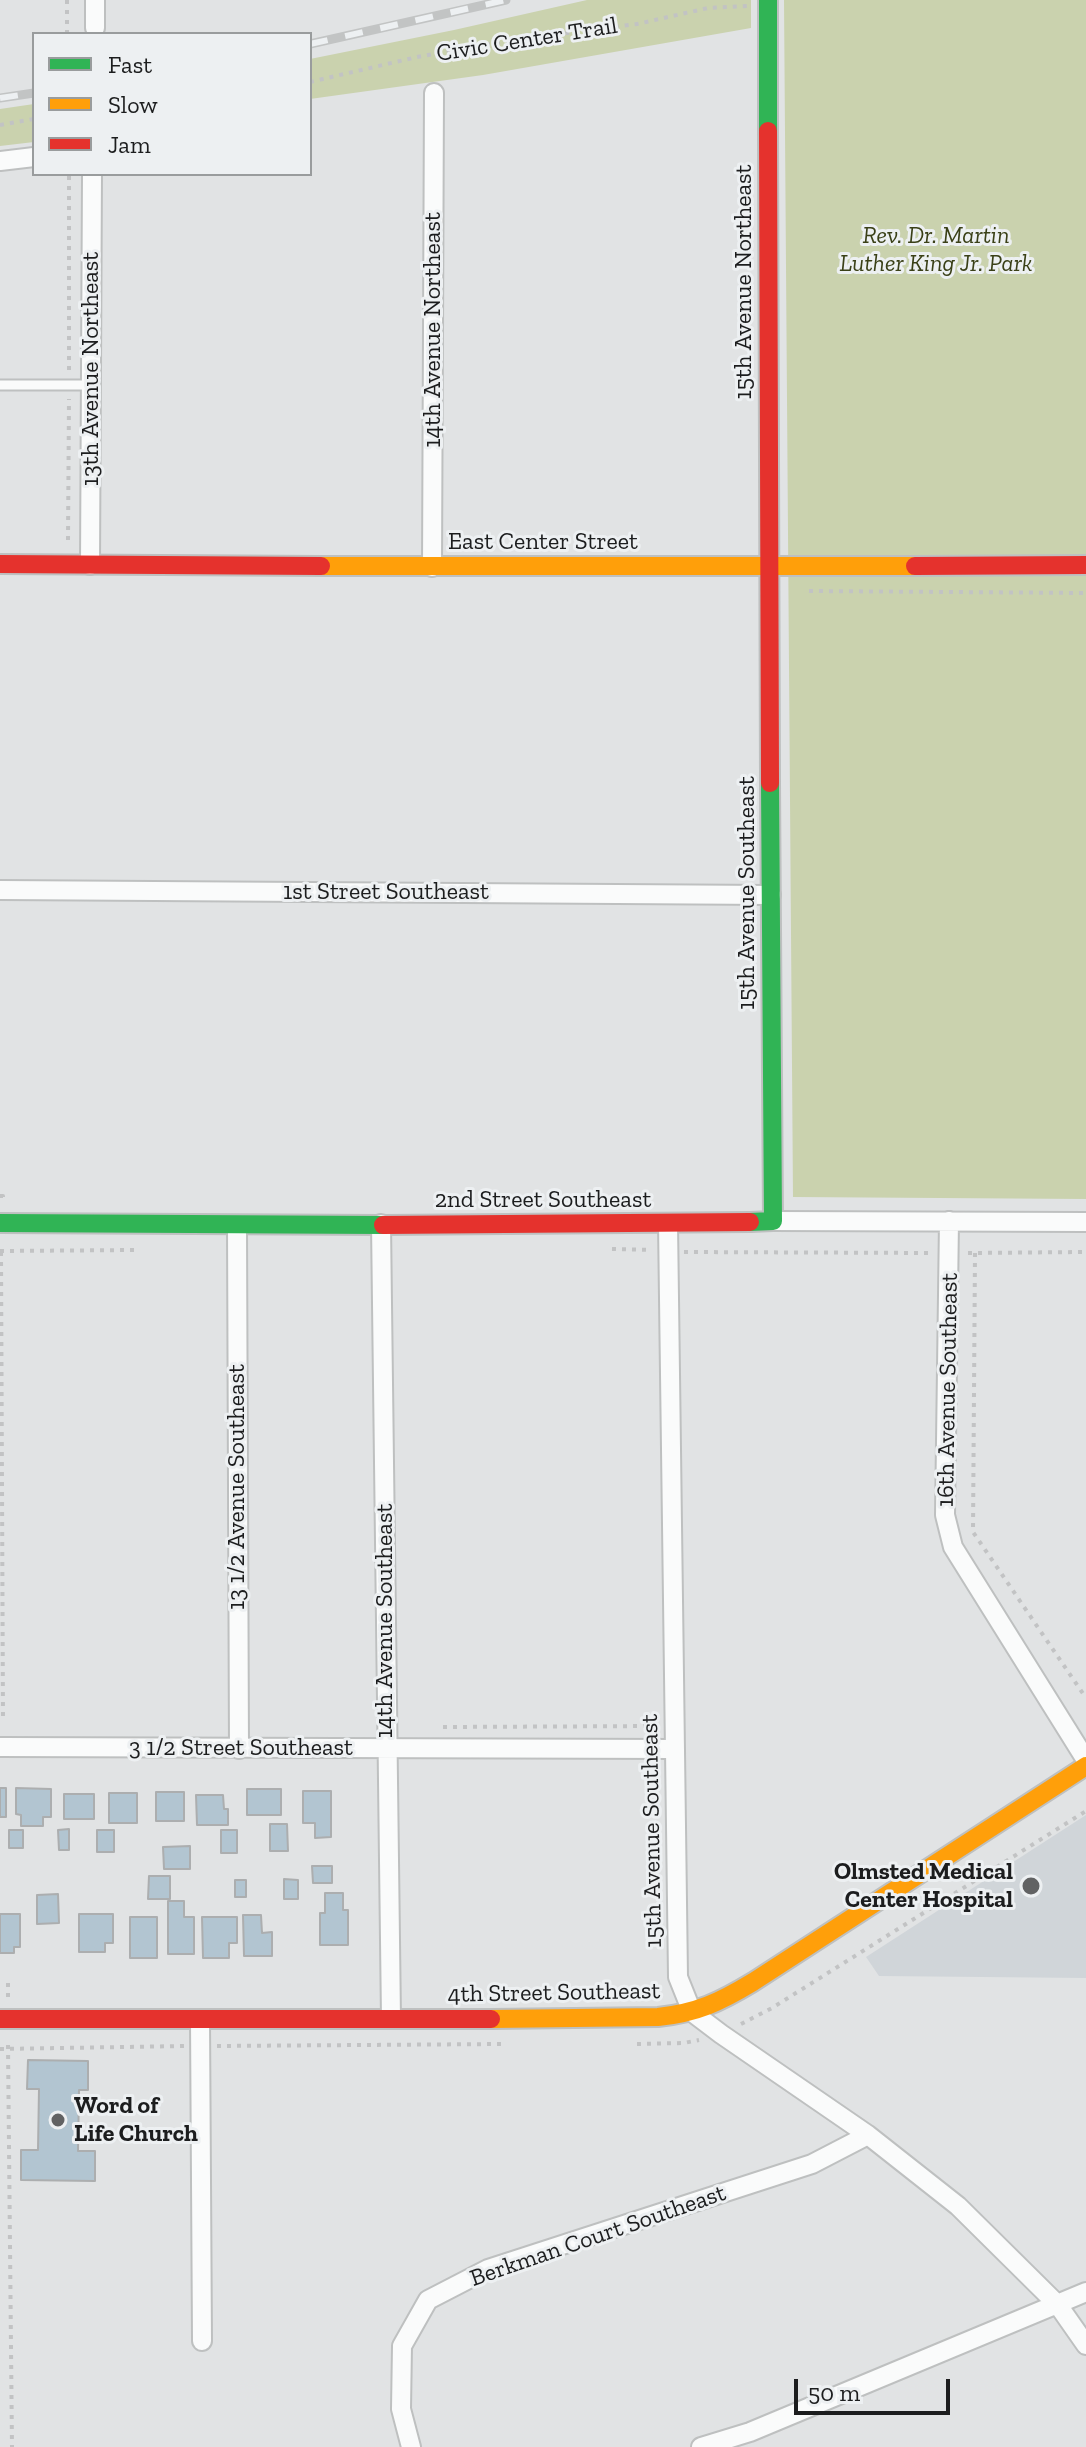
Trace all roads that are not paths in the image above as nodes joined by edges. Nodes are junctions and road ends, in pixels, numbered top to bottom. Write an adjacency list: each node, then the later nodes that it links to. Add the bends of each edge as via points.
1 (95, 0): 3 (street)
2 (768, 0): 12 (street, 15th Avenue Northeast)
3 (95, 28)
4 (434, 93): 14 (street, 14th Avenue Northeast)
5 (32, 157): 6 (street)
6 (0, 161)
7 (92, 176): 9 (street, 13th Avenue Northeast)
8 (0, 385): 9 (lane)
9 (91, 385): 11 (street, 13th Avenue Northeast)
10 (0, 564): 11 (street, East Center Street)
11 (90, 565): 14 (street, East Center Street)
12 (768, 565): 13 (street, East Center Street); 14 (street, East Center Street); 16 (street, 15th Avenue Southeast)
13 (1086, 565)
14 (432, 567)
15 (0, 890): 16 (street, 1st Street Southeast)
16 (771, 895): 17 (street, 15th Avenue Southeast)
17 (773, 1221): 18 (street, 2nd Street Southeast); 21 (street, 2nd Street Southeast)
18 (949, 1221): 19 (street, 2nd Street Southeast); 28 (street, 16th Avenue Southeast, via 945,1515 953,1547)
19 (1086, 1222)
20 (0, 1223): 23 (street, 2nd Street Southeast)
21 (668, 1223): 22 (street, 2nd Street Southeast); 27 (street, 15th Avenue Southeast)
22 (381, 1224): 23 (street, 2nd Street Southeast); 26 (street, 14th Avenue Southeast)
23 (237, 1226): 25 (street, 13 1/2 Avenue Southeast)
24 (0, 1747): 25 (street, 3 1/2 Street Southeast)
25 (239, 1749): 26 (street, 3 1/2 Street Southeast)
26 (386, 1749): 27 (street, 3 1/2 Street Southeast); 32 (street, 14th Avenue Southeast)
27 (675, 1749): 30 (street, 15th Avenue Southeast, via 678,1977)
28 (1086, 1760)
29 (1086, 1766): 30 (street, 4th Street Southeast, via 753,1982)
30 (692, 2012): 32 (street, 4th Street Southeast, via 606,2019); 34 (street)
31 (0, 2019): 33 (street, 4th Street Southeast)
32 (391, 2019): 33 (street, 4th Street Southeast)
33 (200, 2020): 37 (street)
34 (868, 2135): 36 (street, via 958,2206); 39 (street, Berkman Court Southeast, via 812,2164 488,2269 428,2300 402,2346 401,2409)
35 (1086, 2292): 36 (street)
36 (1058, 2305): 38 (street); 40 (street, via 750,2432)
37 (202, 2341)
38 (1086, 2345)
39 (411, 2447)
40 (701, 2447)

